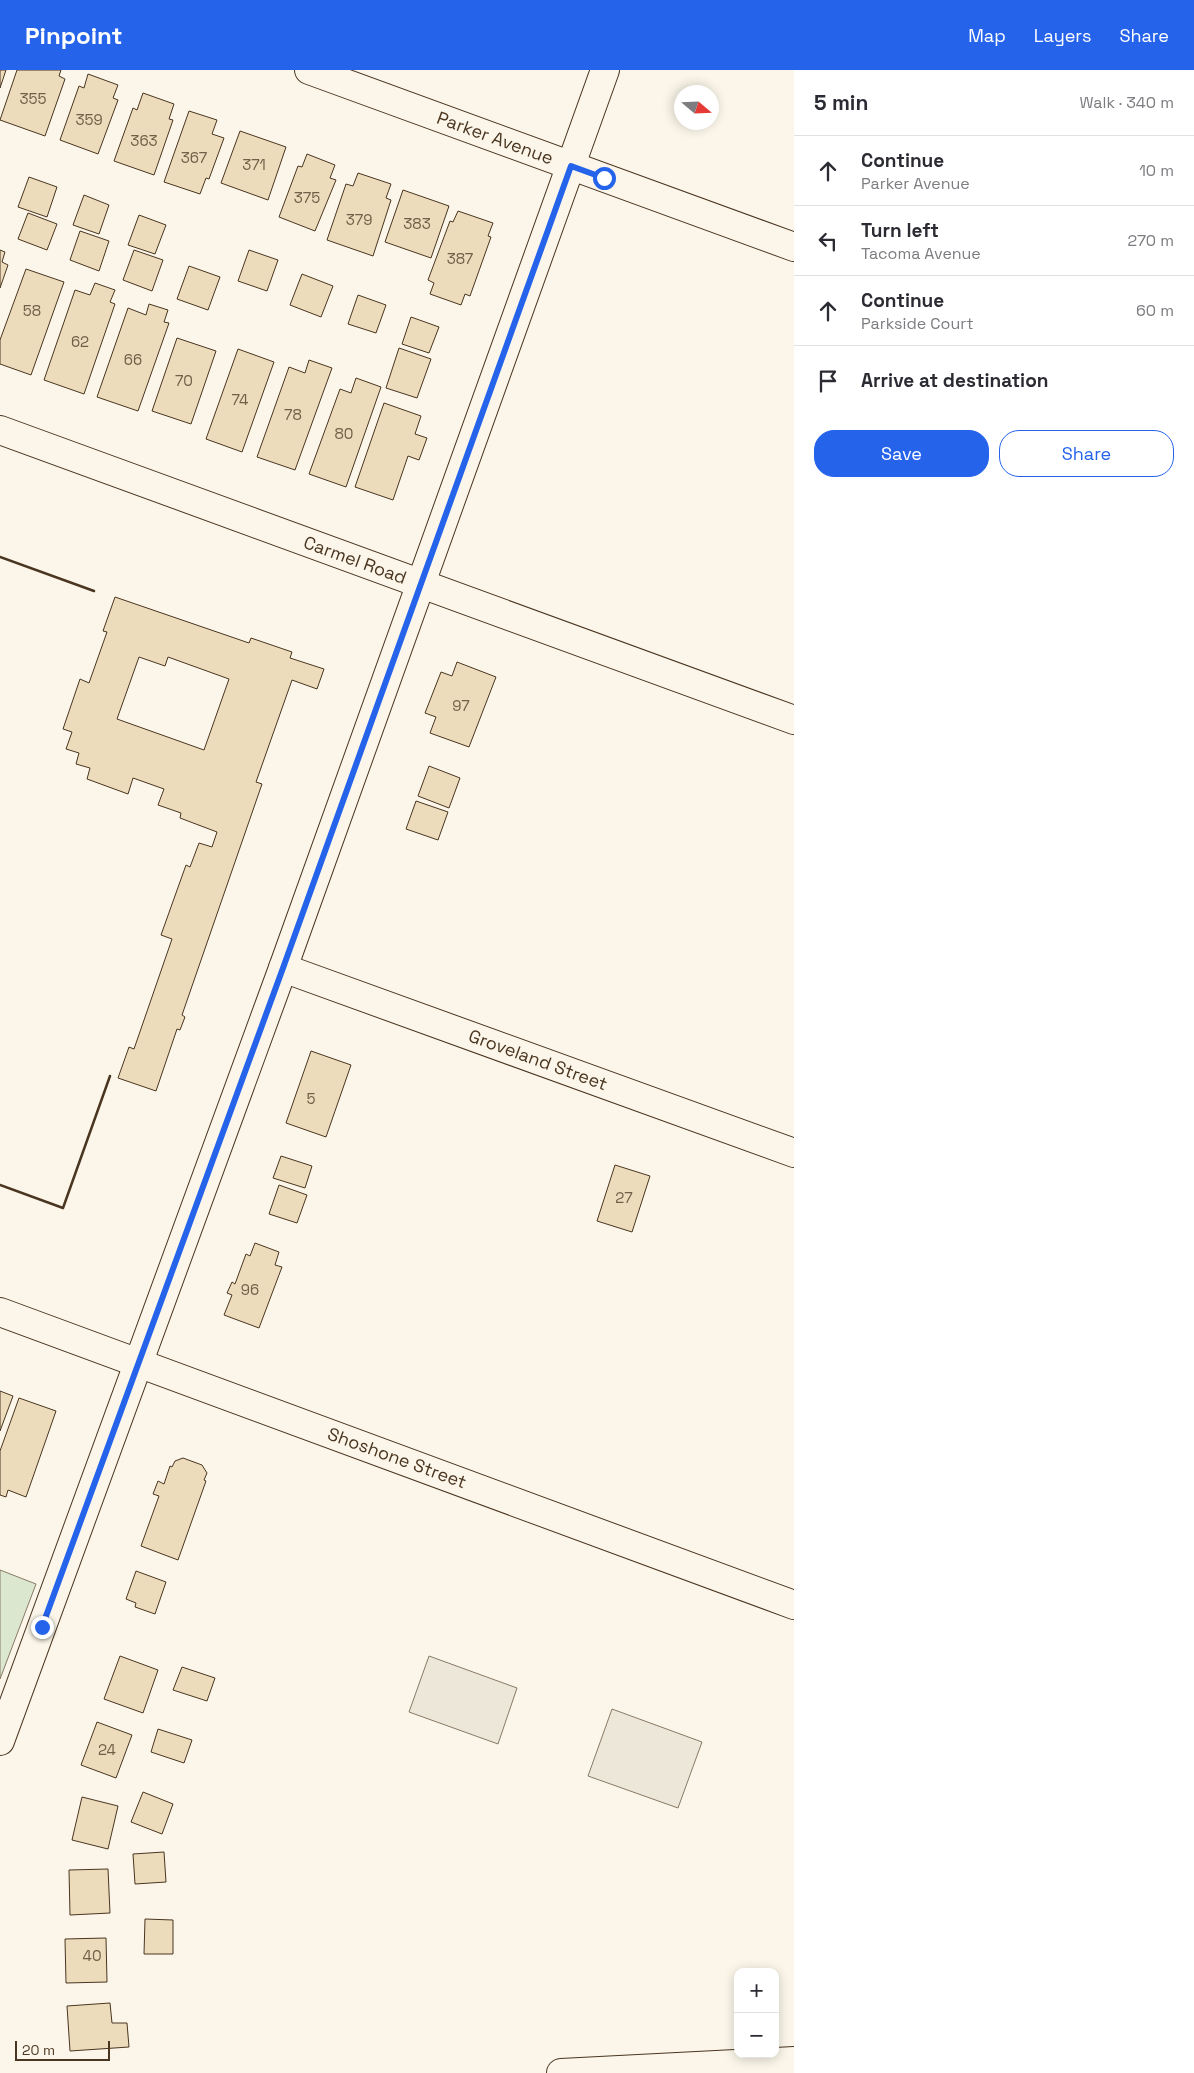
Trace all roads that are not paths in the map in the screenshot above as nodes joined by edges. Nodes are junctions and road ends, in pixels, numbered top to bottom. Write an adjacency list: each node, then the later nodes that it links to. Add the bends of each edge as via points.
1 (309, 70): 3 (street, Parker Avenue)
2 (606, 70): 3 (street)
3 (571, 166): 4 (street, Parker Avenue); 6 (street)
4 (794, 247)
5 (0, 430): 6 (street, Carmel Road)
6 (420, 583): 7 (street, Carmel Road); 8 (street)
7 (794, 720)
8 (283, 968): 9 (street, Groveland Street); 11 (street)
9 (794, 1153)
10 (0, 1312): 11 (street, Shoshone Street)
11 (138, 1362): 12 (street, Shoshone Street); 13 (street)
12 (794, 1605)
13 (0, 1741)
14 (794, 2060): 15 (street)
15 (561, 2073)

